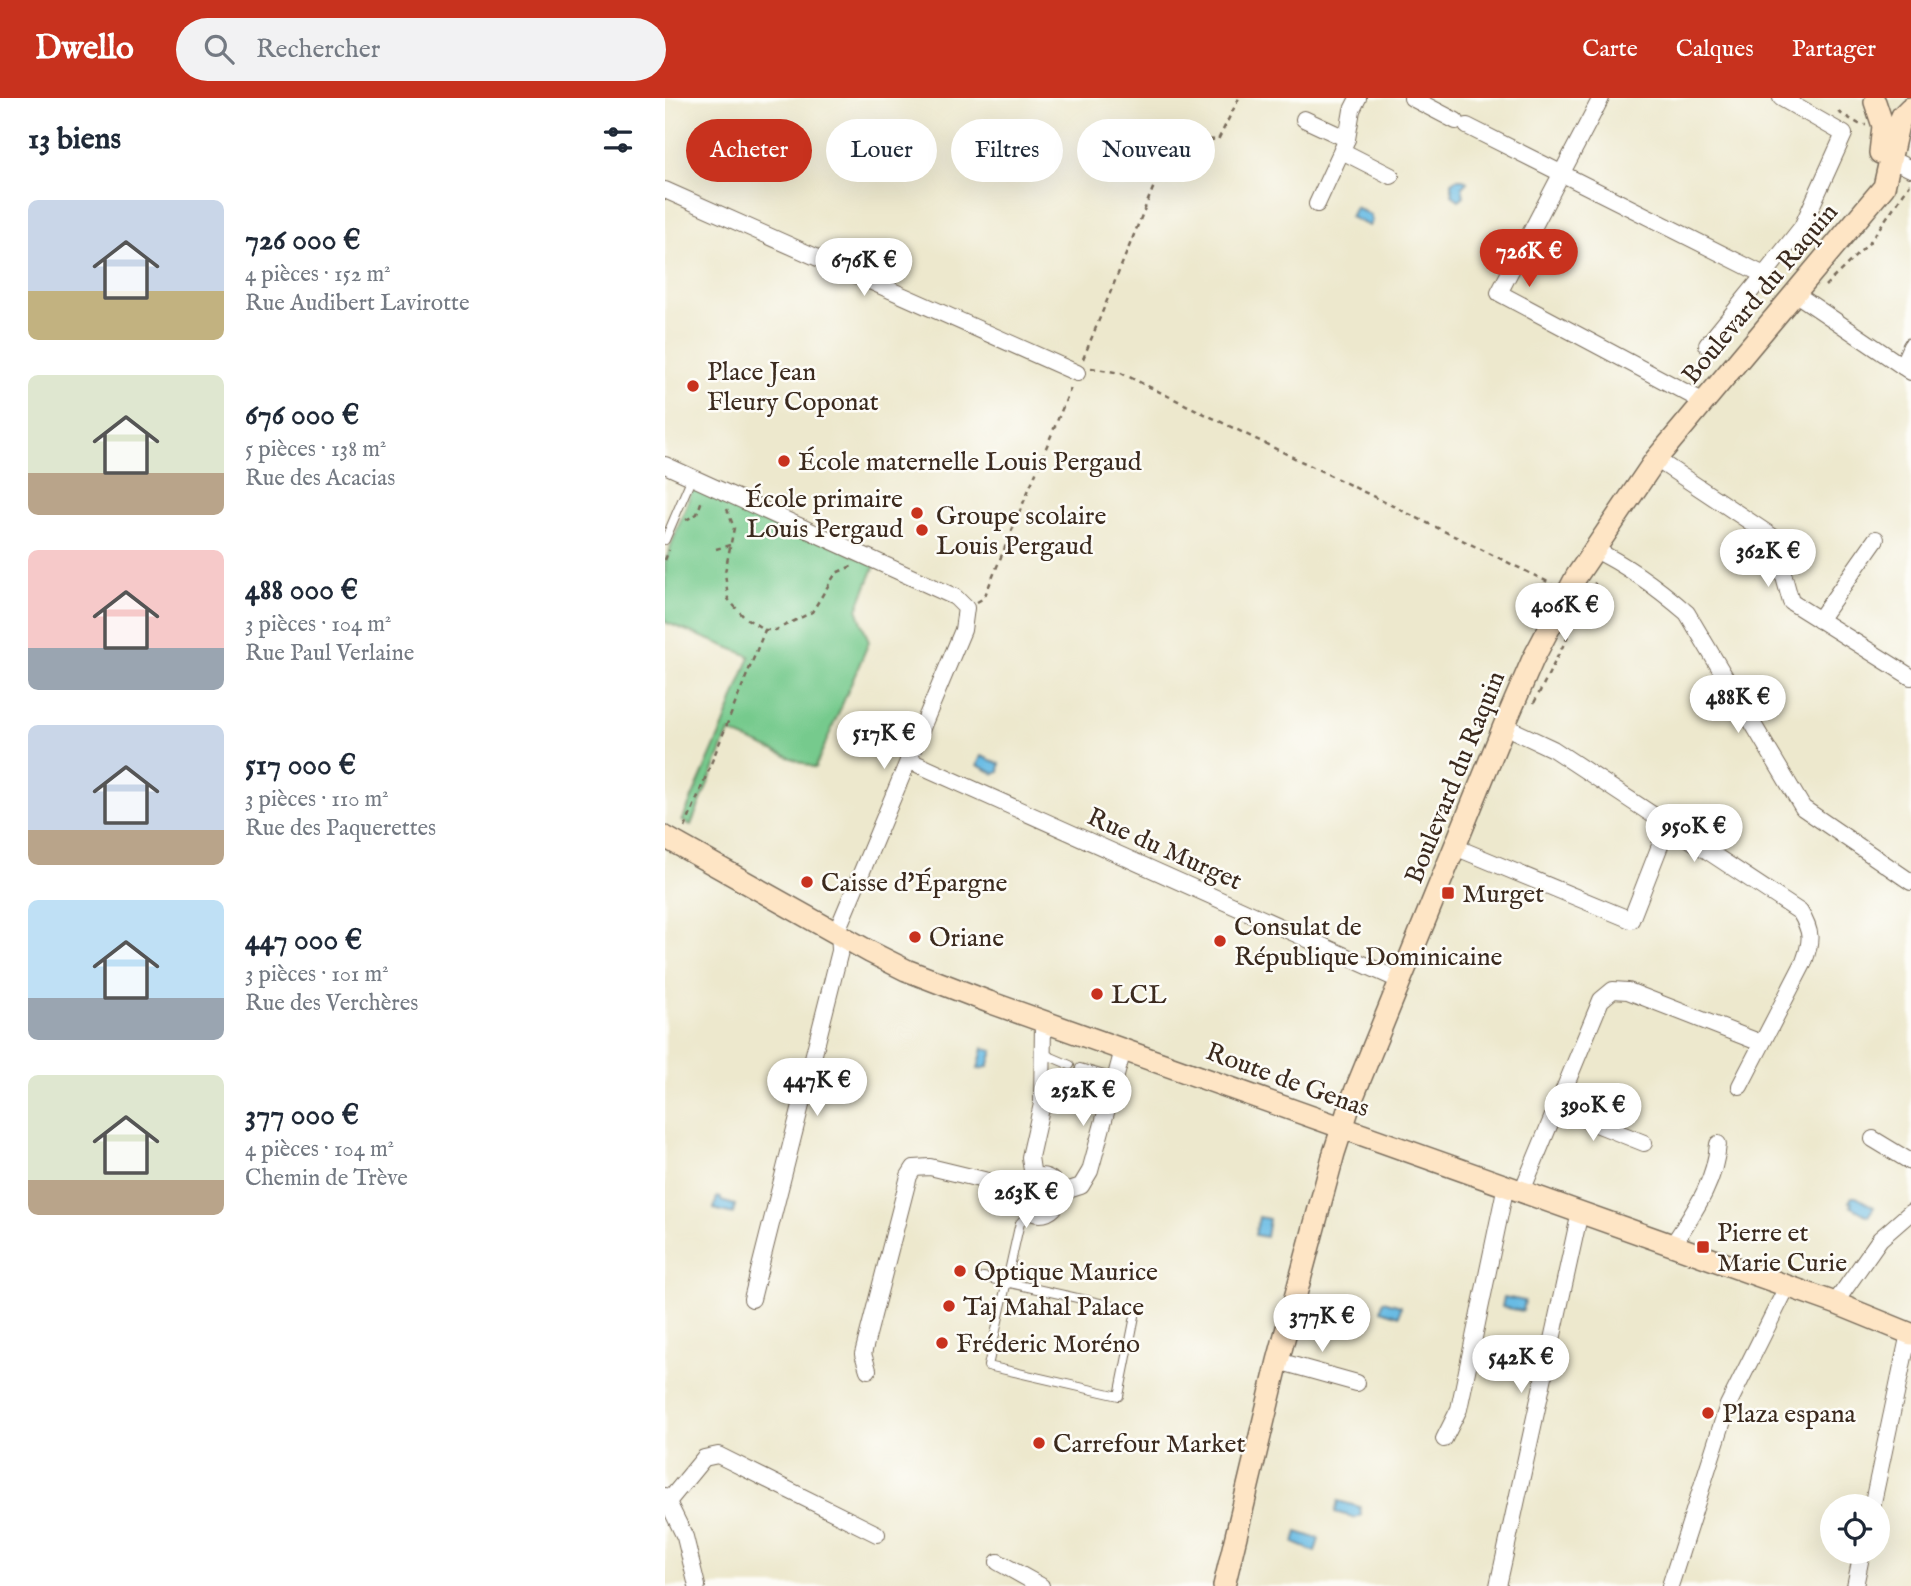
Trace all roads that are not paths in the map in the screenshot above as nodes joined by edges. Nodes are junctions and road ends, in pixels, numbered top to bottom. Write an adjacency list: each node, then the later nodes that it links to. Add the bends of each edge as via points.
1 (1358, 98): 8 (street)
2 (1412, 98): 11 (street)
3 (1601, 98): 11 (street)
4 (1781, 98): 16 (street, via 1844,134 1802,227)
5 (1872, 99): 6 (street, via 1892,111); 15 (street, Boulevard du Raquin, via 1883,126)
6 (1911, 107): 9 (street, Boulevard du Raquin, via 1898,125)
7 (1304, 118): 8 (street)
8 (1345, 145): 12 (street); 14 (street)
9 (1890, 159): 10 (street); 15 (street, Boulevard du Raquin, via 1884,187)
10 (1911, 169)
11 (1562, 174): 16 (street); 22 (street, via 1499,293)
12 (1391, 176)
13 (665, 190): 21 (street)
14 (1317, 204)
15 (1868, 206): 17 (street, Boulevard du Raquin)
16 (1764, 275): 18 (street)
17 (1796, 294): 20 (street); 22 (street, Boulevard du Raquin)
18 (1707, 345)
19 (1911, 346): 20 (street)
20 (1907, 369)
21 (1077, 373)
22 (1704, 402): 23 (street, Boulevard du Raquin)
23 (1656, 459): 28 (street, Boulevard du Raquin); 29 (street, via 1773,537 1791,602)
24 (665, 465): 25 (street)
25 (692, 477): 27 (lane); 32 (street, via 955,597 966,608 963,630)
26 (1876, 539): 29 (street)
27 (668, 544)
28 (1593, 549): 31 (street, Boulevard du Raquin, via 1533,659); 36 (street, via 1661,591 1687,614 1803,808)
29 (1819, 620): 30 (street)
30 (1911, 677)
31 (1504, 726): 33 (street, via 1553,749); 35 (street, Boulevard du Raquin)
32 (908, 760): 37 (street, via 839,926); 38 (street, Rue du Murget)
33 (1668, 825): 35 (street, via 1631,920); 40 (street, via 1800,912 1809,927 1810,946 1804,962)
34 (671, 840): 37 (street, Route de Genas)
35 (1455, 847): 38 (street, Boulevard du Raquin)
36 (1911, 882)
37 (840, 935): 39 (street, Route de Genas, via 906,970); 64 (street, via 840,951)
38 (1401, 981): 48 (street, Boulevard du Raquin)
39 (1043, 1021): 41 (street, Route de Genas); 42 (street)
40 (1761, 1043): 46 (street); 47 (street, via 1628,990 1613,990 1601,1000)
41 (1123, 1050): 45 (street); 48 (street, Route de Genas)
42 (1042, 1053): 43 (lane); 53 (street, via 1042,1104 1031,1157)
43 (1070, 1065)
44 (1080, 1068): 45 (lane)
45 (1115, 1078): 56 (street, via 1090,1171 1081,1185)
46 (1740, 1086)
47 (1556, 1108): 50 (street); 54 (street)
48 (1343, 1128): 54 (street, Route de Genas); 67 (street, Boulevard du Raquin)
49 (1873, 1139): 52 (street)
50 (1644, 1143)
51 (1718, 1144): 60 (street, via 1717,1164 1703,1198)
52 (1911, 1162)
53 (1033, 1177): 55 (street); 56 (street, via 1052,1180)
54 (1514, 1188): 58 (street, Route de Genas); 70 (street, via 1459,1409)
55 (1021, 1189): 57 (street, via 1022,1202); 68 (street, via 930,1167 914,1168 863,1354)
56 (1059, 1193): 57 (street, via 1057,1205 1048,1213)
57 (1030, 1212): 62 (lane, via 1020,1223)
58 (1580, 1212): 60 (street, Route de Genas); 79 (street)
59 (1911, 1212): 65 (street, via 1880,1239)
60 (1672, 1245): 63 (street, Route de Genas)
61 (983, 1277): 62 (lane)
62 (1005, 1283): 62 (lane, via 1136,1311 1119,1396 988,1366)
63 (1787, 1287): 65 (street, Route de Genas); 80 (street, via 1728,1405)
64 (752, 1299)
65 (1835, 1303): 66 (street, Route de Genas)
66 (1910, 1333): 71 (street)
67 (1277, 1361): 69 (street); 78 (street, Boulevard du Raquin)
68 (868, 1370)
69 (1357, 1383)
70 (1444, 1439)
71 (1875, 1494)
72 (666, 1500): 73 (street, via 704,1458 718,1455); 76 (street, via 685,1537)
73 (877, 1534)
74 (998, 1562): 77 (street)
75 (1860, 1564): 81 (street)
76 (698, 1586)
77 (1041, 1586)
78 (1224, 1586)
79 (1497, 1586)
80 (1670, 1586)
81 (1855, 1586)

